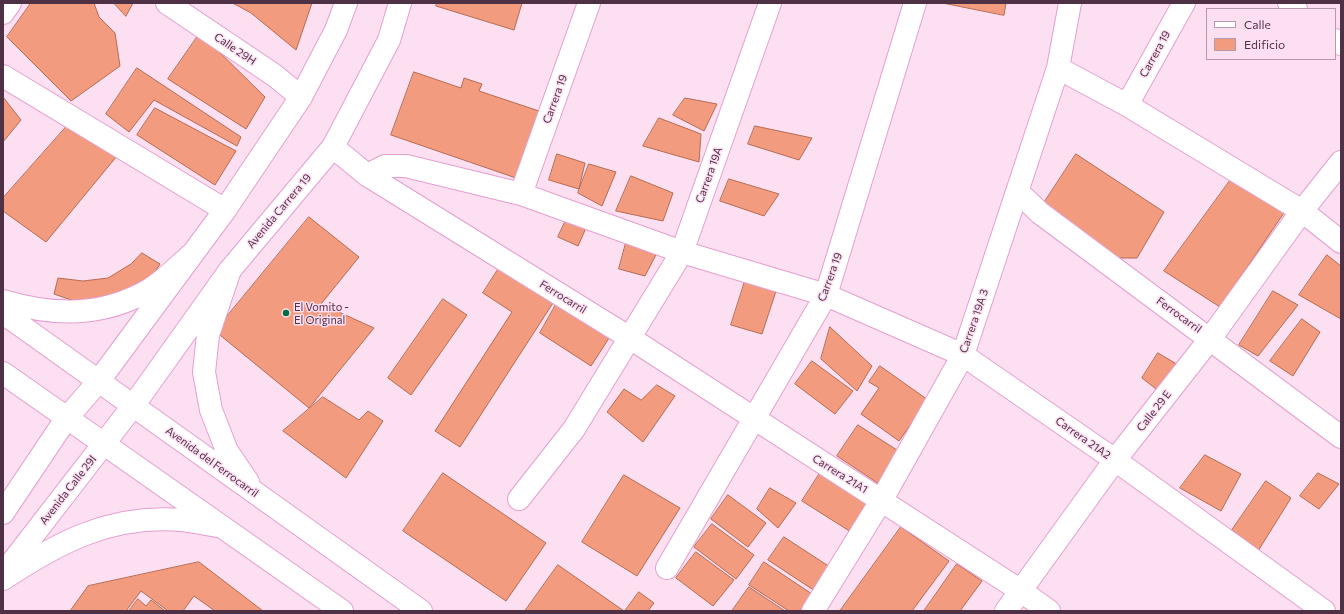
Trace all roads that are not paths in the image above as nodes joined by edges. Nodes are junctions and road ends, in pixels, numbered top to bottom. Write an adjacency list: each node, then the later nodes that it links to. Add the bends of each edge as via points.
1 (10, 3): 10 (street)
2 (168, 3): 13 (street, Calle 29H, via 274,75)
3 (346, 3): 13 (street, via 336,30)
4 (400, 3): 15 (street, Avenida Carrera 19, via 389,40)
5 (589, 3): 19 (street, Carrera 19)
6 (770, 3): 23 (street, Carrera 19A)
7 (915, 3): 26 (street, Carrera 19)
8 (1070, 3): 11 (street, Carrera 19A 3)
9 (1184, 3): 14 (street, Carrera 19)
10 (3, 13)
11 (1058, 68): 14 (street); 18 (street, Carrera 19A 3)
12 (3, 76): 20 (street)
13 (301, 97): 20 (street)
14 (1127, 105): 21 (street)
15 (332, 148): 17 (street, Ferrocarril); 25 (street, Avenida Carrera 19)
16 (1341, 162): 21 (street, Calle 29 E)
17 (367, 175): 19 (street, Carrera 21A2, via 385,166 406,166); 29 (street, Ferrocarril)
18 (1018, 192): 30 (street, Ferrocarril, via 1040,213); 31 (street, Carrera 19A 3)
19 (521, 194): 23 (street, Carrera 21A2)
20 (225, 210): 24 (street)
21 (1302, 211): 22 (street); 30 (street, Calle 29 E)
22 (1341, 242)
23 (682, 252): 26 (street, Carrera 21A2); 29 (street, Carrera 19A)
24 (192, 254): 27 (street, via 150,289 115,306 71,313 19,306); 33 (street)
25 (230, 270): 34 (street, Avenida Carrera 19); 40 (street, via 208,335 204,372 211,410 226,450)
26 (826, 295): 31 (street, Carrera 21A2); 36 (street, Carrera 19)
27 (3, 301)
28 (3, 313): 33 (street, Avenida del Ferrocarril)
29 (630, 338): 36 (street, Carrera 21A1); 41 (street, via 574,429)
30 (1210, 339): 37 (street, Ferrocarril); 39 (street, Calle 29 E)
31 (963, 355): 39 (street, Carrera 21A2); 42 (street, Carrera 19A 3)
32 (3, 373): 35 (street)
33 (98, 382): 34 (street, Avenida del Ferrocarril); 35 (street)
34 (133, 406): 38 (street, Avenida Calle 29I); 40 (street, Avenida del Ferrocarril)
35 (66, 419): 38 (street); 43 (street)
36 (753, 419): 42 (street, Carrera 21A1); 45 (street, Carrera 19)
37 (1341, 437)
38 (103, 444): 44 (street); 46 (street, Avenida Calle 29I)
39 (1115, 460): 48 (street, Calle 29 E); 54 (street, Carrera 21A2)
40 (255, 493): 50 (street, Avenida del Ferrocarril)
41 (519, 499)
42 (882, 500): 48 (street, Carrera 21A1); 51 (street, Carrera 19A 3)
43 (3, 513)
44 (225, 527): 47 (street, via 181,520 141,520 96,529 38,556); 49 (street)
45 (667, 568)
46 (3, 574)
47 (3, 579)
48 (1021, 591): 52 (street, Calle 29 E); 53 (street, Carrera 21A1)
49 (342, 611)
50 (421, 611)
51 (813, 611)
52 (1006, 611)
53 (1049, 611)
54 (1324, 611)

